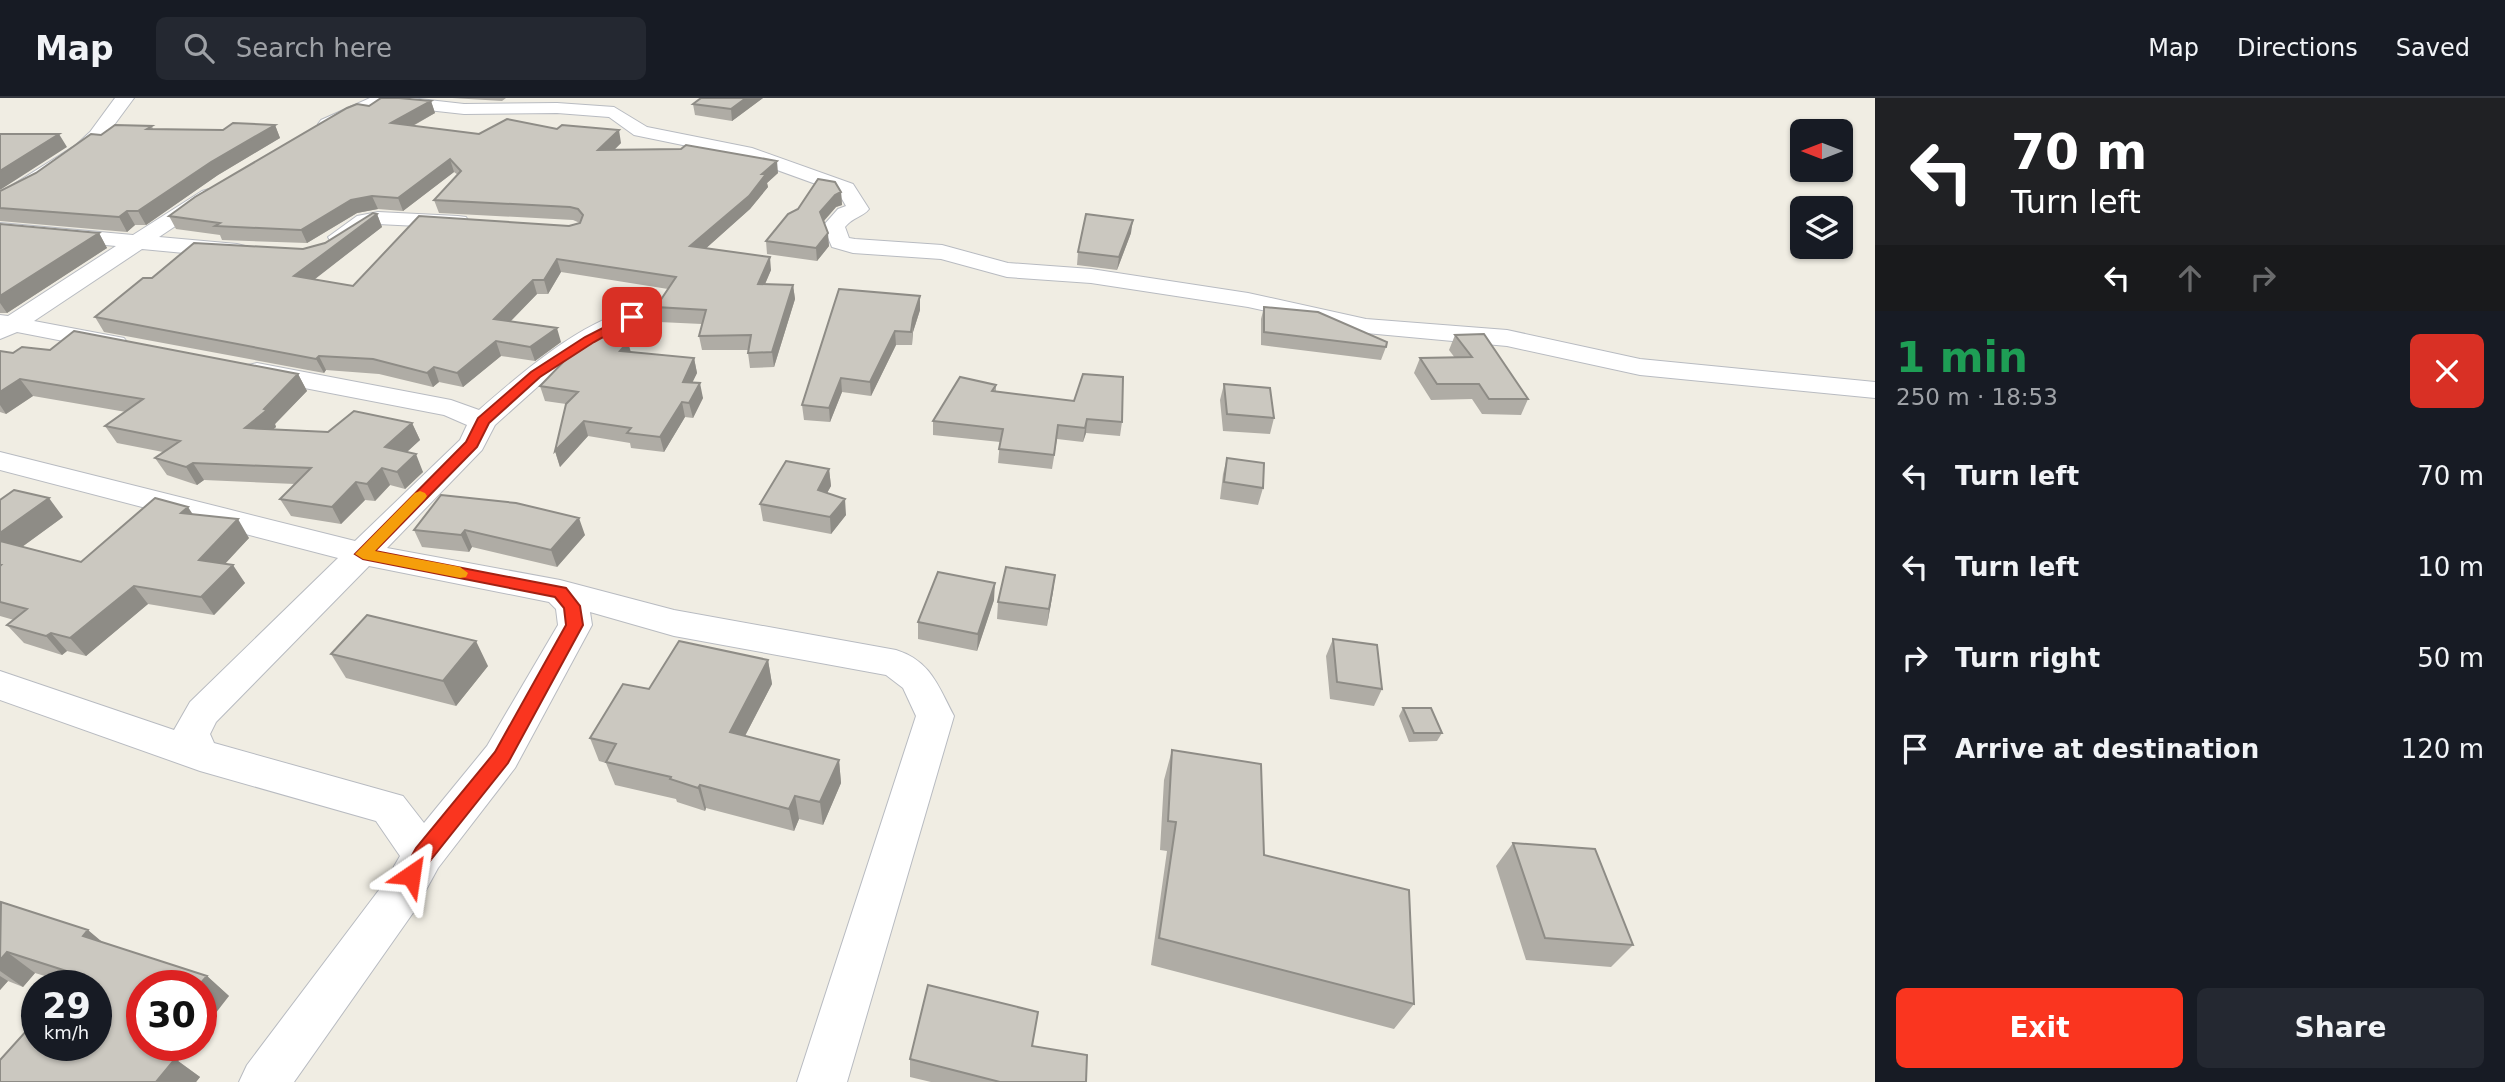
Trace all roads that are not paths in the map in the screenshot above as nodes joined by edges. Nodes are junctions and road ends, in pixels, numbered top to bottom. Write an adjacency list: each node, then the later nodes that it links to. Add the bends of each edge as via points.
1 (125, 98): 5 (street, via 114,106 91,142)
2 (380, 99): 3 (street); 17 (street, via 464,109 614,111 641,131 745,152 846,188 858,209 834,226 840,242 853,246 942,252 1007,270 1091,276 1248,300 1366,326 1507,338 1640,367)
3 (309, 135)
4 (228, 183): 9 (street)
5 (0, 201)
6 (476, 224): 10 (street, via 378,218 365,221)
7 (0, 229): 8 (street)
8 (35, 230): 9 (street); 11 (street)
9 (143, 240): 12 (street); 14 (street)
10 (322, 249)
11 (0, 251)
12 (263, 253)
13 (632, 317): 18 (street, via 535,374)
14 (5, 325): 15 (street)
15 (147, 349)
16 (226, 365): 18 (street, via 451,408)
17 (1875, 390)
18 (483, 421): 20 (street, via 472,444)
19 (0, 461): 20 (street)
20 (363, 554): 21 (street); 23 (street, via 203,712 191,734)
21 (560, 592): 24 (street, via 572,606 575,625 501,757); 26 (street, via 674,623 896,663 917,679 935,716)
22 (0, 685): 23 (street)
23 (200, 755): 24 (street, via 389,808)
24 (423, 855): 25 (street, via 400,896)
25 (264, 1082)
26 (822, 1082)

